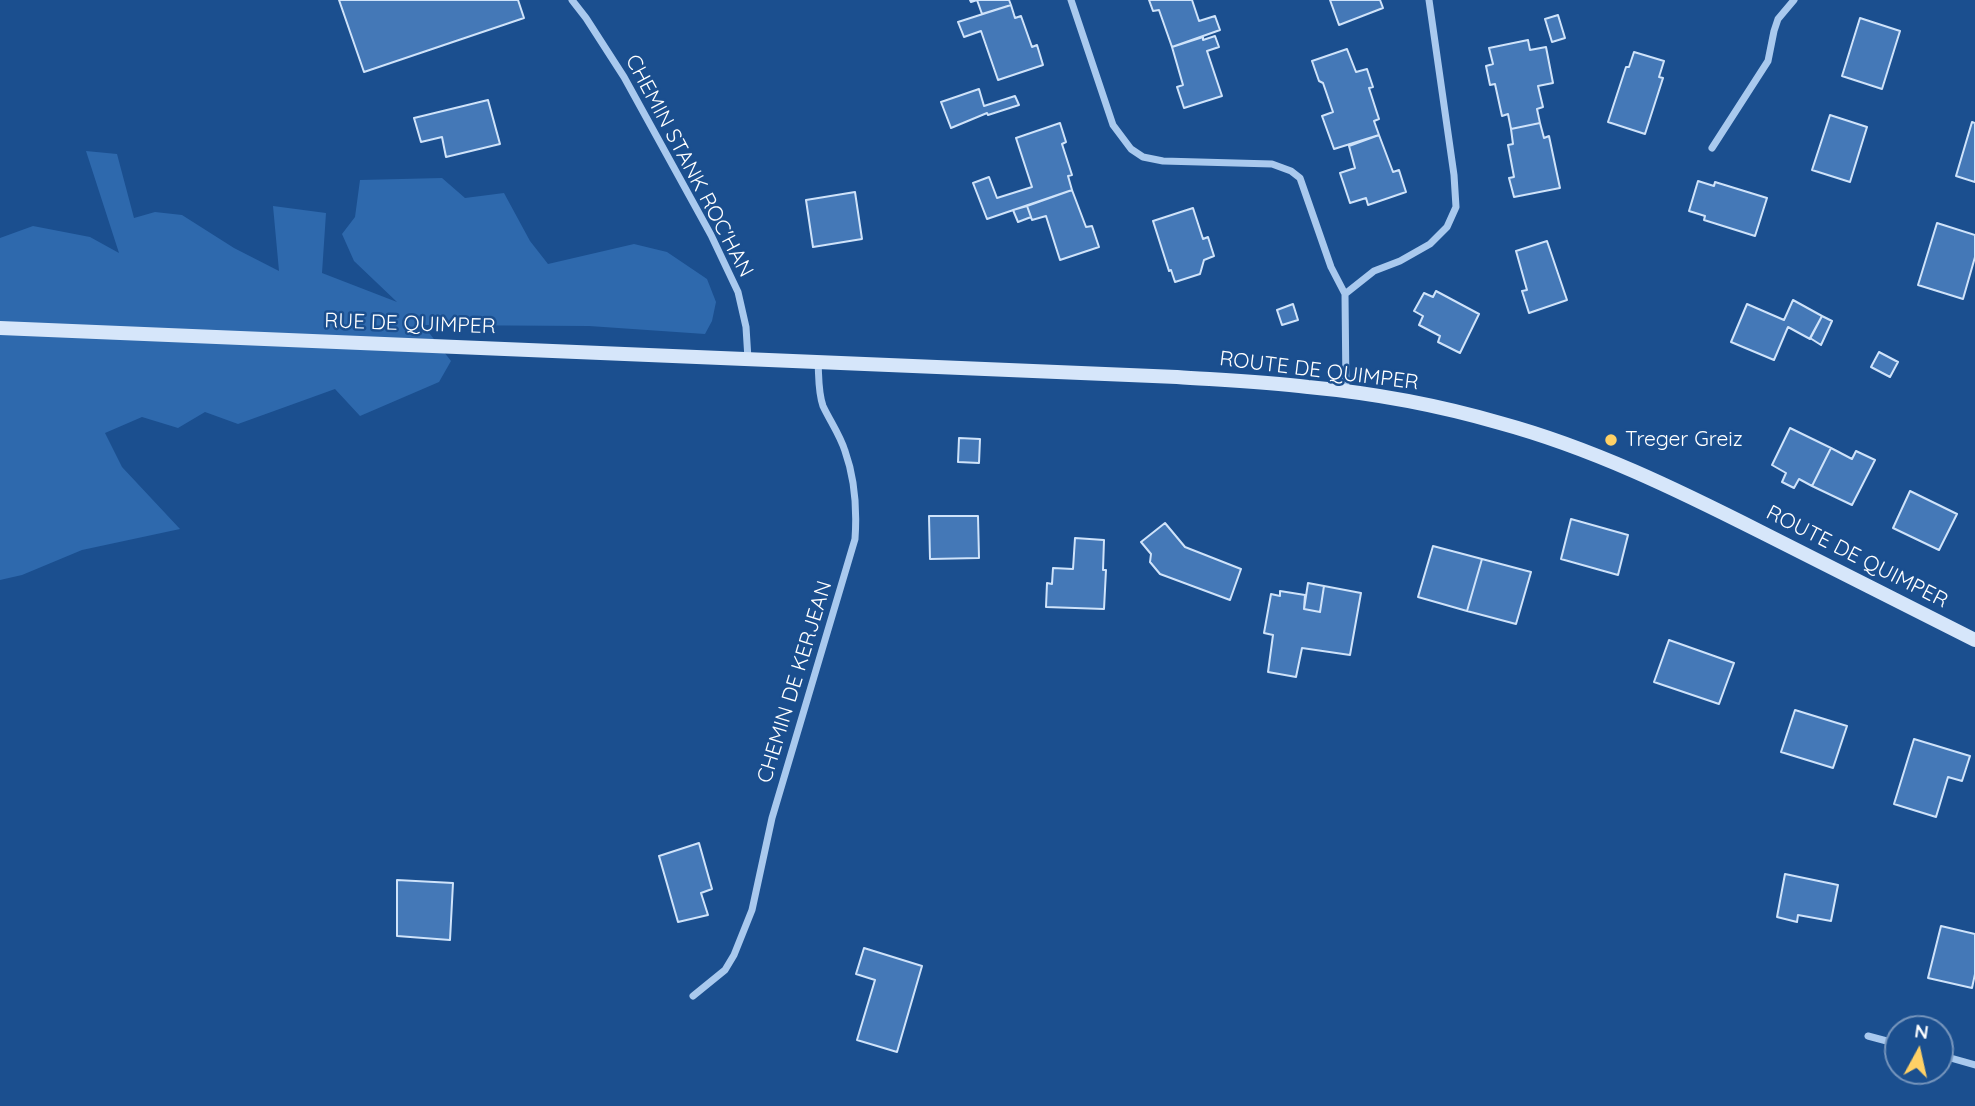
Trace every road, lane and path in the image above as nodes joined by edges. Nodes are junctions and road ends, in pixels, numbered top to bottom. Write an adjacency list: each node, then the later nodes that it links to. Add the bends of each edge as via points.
1 (572, 0): 8 (street, CHEMIN STANK ROC'HAN, via 624,77 711,235 738,292)
2 (1071, 0): 6 (street, via 1113,125 1131,149 1163,161 1272,164 1291,171 1300,178)
3 (1429, 0): 6 (street, via 1456,207 1447,227 1430,244 1374,271)
4 (1794, 0): 5 (street, via 1778,19 1768,61)
5 (1712, 148)
6 (1345, 294): 10 (street)
7 (0, 328): 8 (main road, RUE DE QUIMPER)
8 (748, 359): 9 (main road, RUE DE QUIMPER)
9 (818, 362): 10 (main road, ROUTE DE QUIMPER, via 1177,377); 12 (street, CHEMIN DE KERJEAN, via 823,406 850,469 855,539 772,818 752,910 725,970)
10 (1346, 391): 11 (main road, ROUTE DE QUIMPER, via 1475,416 1587,452 1709,506)
11 (1975, 640)
12 (693, 996)
13 (1868, 1036): 14 (street)
14 (1884, 1040)
15 (1954, 1059): 16 (street)
16 (1975, 1065)

